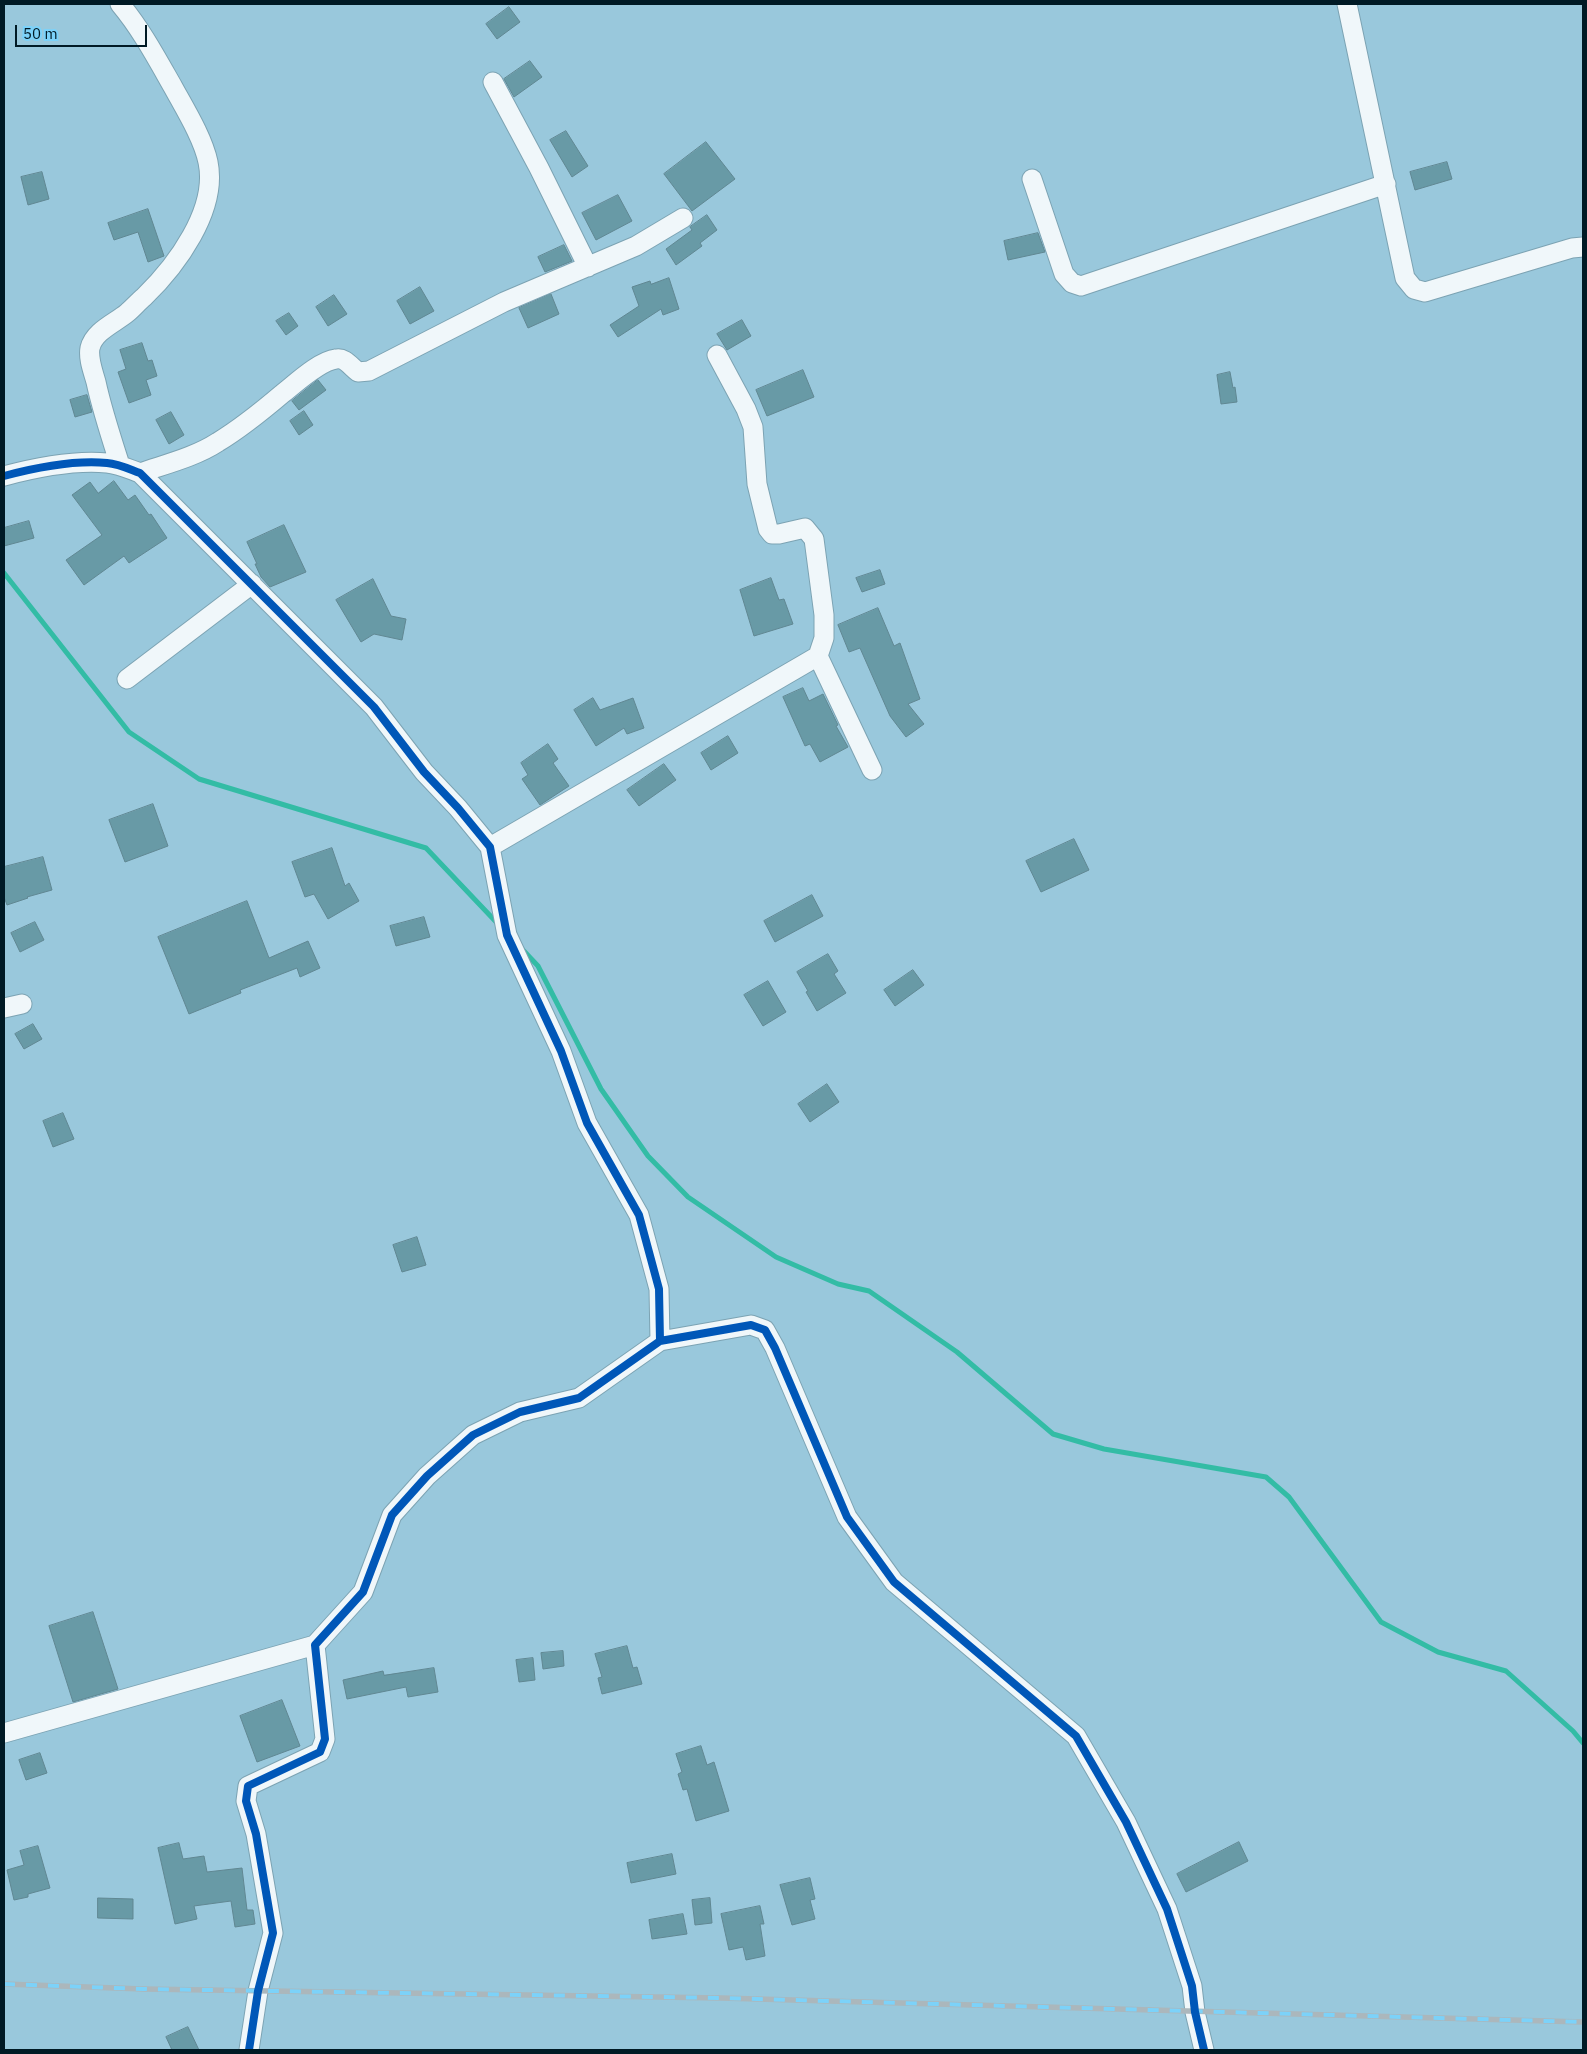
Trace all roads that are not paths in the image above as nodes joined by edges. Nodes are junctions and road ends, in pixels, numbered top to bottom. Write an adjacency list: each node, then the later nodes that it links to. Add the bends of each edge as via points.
1 (120, 4): 10 (street, via 187,112 208,161 210,179 207,200 193,236 148,293 129,312 99,333 90,349 99,398)
2 (1347, 4): 5 (street)
3 (493, 82): 8 (street)
4 (1032, 179): 5 (street, via 1064,274 1072,283 1081,286)
5 (1386, 184): 7 (street, via 1405,278 1414,289 1425,292)
6 (683, 218): 8 (street, via 636,246)
7 (1583, 247)
8 (588, 267): 11 (street, via 504,302 369,370 358,372 342,359 328,361 218,443)
9 (717, 355): 14 (street, via 753,428 757,484 768,529 772,534 779,534 805,528 814,539 824,615 824,638)
10 (120, 465): 11 (street); 12 (street, via 71,464)
11 (140, 473): 13 (street)
12 (4, 476)
13 (252, 584): 15 (street); 17 (street, via 374,707 424,772)
14 (818, 656): 16 (street); 17 (street)
15 (127, 679)
16 (872, 770)
17 (490, 847): 20 (street, via 507,936 561,1051 587,1123 639,1215 659,1289)
18 (22, 1004): 19 (street)
19 (4, 1008)
20 (660, 1341): 21 (street, via 579,1398 520,1412 473,1435 427,1476 392,1515 363,1592); 24 (street, via 751,1325 765,1330 847,1517 894,1582 1076,1736 1126,1822 1167,1909 1192,1986)
21 (315, 1645): 22 (street); 23 (street, via 325,1739 320,1752 248,1786 246,1801 256,1834 273,1933 258,1991)
22 (4, 1733)
23 (249, 2050)
24 (1204, 2050)

